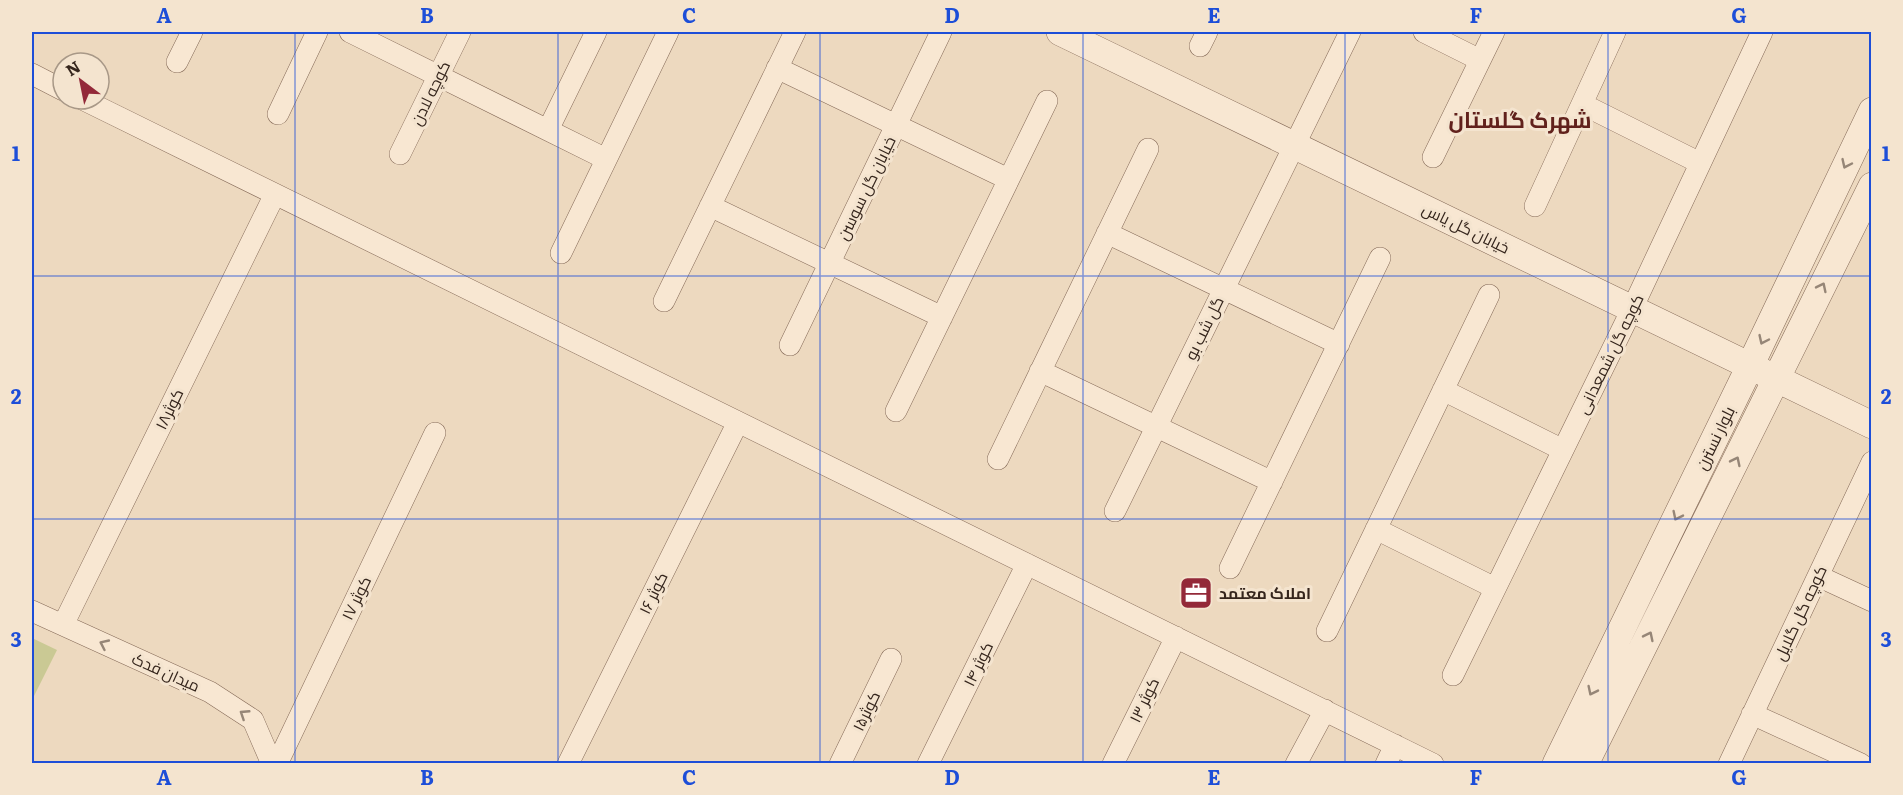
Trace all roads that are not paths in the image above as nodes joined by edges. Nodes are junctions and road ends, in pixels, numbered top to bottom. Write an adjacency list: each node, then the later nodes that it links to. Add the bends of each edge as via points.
1 (192, 32): 16 (street)
2 (317, 32): 25 (street)
3 (350, 32): 19 (street)
4 (460, 32): 19 (street, کوچه لادن)
5 (596, 32): 27 (street)
6 (668, 32): 32 (street)
7 (795, 32): 17 (street)
8 (941, 32): 26 (street, خیابان گل سوسن)
9 (1060, 32): 28 (street, خیابان گل یاس)
10 (1350, 32): 28 (street, گل شب بو)
11 (1424, 32): 15 (street)
12 (1494, 32): 15 (street)
13 (1616, 32): 22 (street)
14 (1762, 32): 33 (street, کوچه گل شمعدانی)
15 (1480, 60): 31 (street)
16 (177, 62)
17 (777, 68): 26 (street); 37 (street)
18 (32, 74): 20 (street)
19 (438, 75): 27 (street); 30 (street, کوچه لادن)
20 (51, 84)
21 (1047, 101): 34 (street)
22 (1582, 104): 33 (street); 38 (street)
23 (106, 111): 36 (street)
24 (1872, 111): 50 (street, بلوار نسترن, one-way to 50)
25 (278, 114)
26 (896, 126): 34 (street); 42 (street, خیابان گل سوسن)
27 (548, 130): 32 (street)
28 (1294, 145): 43 (street, گل شب بو); 46 (street, خیابان گل یاس)
29 (1148, 149): 39 (street)
30 (400, 154)
31 (1433, 157)
32 (606, 159): 40 (street)
33 (1700, 164): 46 (street, کوچه گل شمعدانی)
34 (1008, 179): 47 (street)
35 (1872, 186): 52 (street, بلوار نسترن, one-way to 35)
36 (275, 194): 55 (street); 71 (street, کوثر۱۸)
37 (710, 206): 42 (street); 45 (street)
38 (1535, 206)
39 (1107, 233): 43 (street); 51 (street)
40 (561, 253)
41 (1380, 258): 48 (street)
42 (830, 264): 47 (street); 49 (street, خیابان گل سوسن)
43 (1223, 289): 48 (street); 57 (street, گل شب بو)
44 (1489, 295): 53 (street)
45 (664, 301)
46 (1632, 309): 50 (street, خیابان گل یاس); 59 (street, کوچه گل شمعدانی)
47 (942, 317): 54 (street)
48 (1339, 344): 62 (street)
49 (790, 345)
50 (1750, 366): 52 (street, خیابان گل یاس); 88 (street, بلوار نسترن, one-way to 88)
51 (1040, 371): 57 (street); 60 (street)
52 (1776, 379): 56 (street, خیابان گل یاس); 89 (street, بلوار نسترن, one-way to 52)
53 (1443, 390): 59 (street); 64 (street)
54 (896, 411)
55 (738, 422): 65 (street); 82 (street, کوثر ۱۶)
56 (1872, 425)
57 (1156, 426): 62 (street); 63 (street, گل شب بو)
58 (435, 433): 81 (street, کوثر ۱۷)
59 (1563, 450): 68 (street, کوچه گل شمعدانی)
60 (998, 459)
61 (1872, 462): 67 (street, کوچه گل گلایل)
62 (1272, 482): 66 (street)
63 (1115, 511)
64 (1376, 529): 68 (street); 72 (street)
65 (1027, 564): 73 (street); 84 (street, کوثر ۱۴)
66 (1230, 568)
67 (1818, 576): 69 (street); 77 (street, کوچه گل گلایل)
68 (1495, 588): 75 (street, کوچه گل شمعدانی)
69 (1872, 601)
70 (32, 611): 71 (street, میدان فدک)
71 (63, 625): 80 (street, میدان فدک, one-way to 71, via 253,720 210,692)
72 (1327, 631)
73 (1176, 637): 76 (street); 85 (street, کوثر ۱۳)
74 (891, 659): 83 (street, کوثر۱۵)
75 (1453, 675)
76 (1325, 710): 78 (street); 86 (street)
77 (1752, 714): 90 (street, کوچه گل گلایل); 91 (street)
78 (1391, 754): 87 (street)
79 (1872, 755): 92 (street)
80 (272, 764)
81 (277, 764)
82 (568, 764)
83 (840, 764)
84 (928, 764)
85 (1113, 764)
86 (1296, 764)
87 (1433, 764)
88 (1556, 764)
89 (1585, 764)
90 (1729, 764)
91 (1862, 764)
92 (1867, 764)

